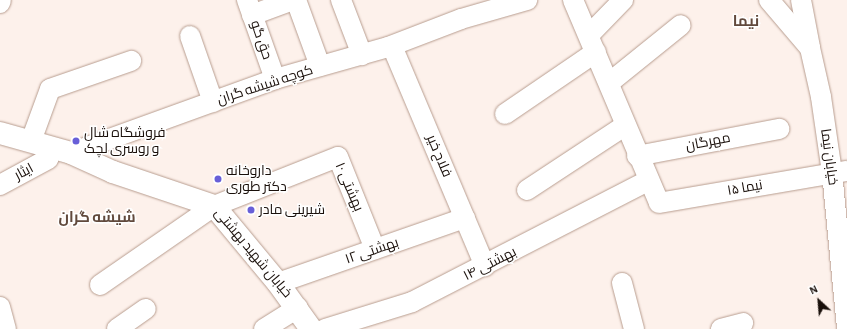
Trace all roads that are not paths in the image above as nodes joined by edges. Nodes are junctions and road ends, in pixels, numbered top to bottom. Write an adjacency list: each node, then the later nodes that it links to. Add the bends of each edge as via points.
1 (293, 0): 10 (street)
2 (296, 0): 19 (street)
3 (341, 0): 17 (street)
4 (487, 0): 11 (street)
5 (526, 0): 11 (street)
6 (572, 0): 14 (street)
7 (623, 0): 14 (street)
8 (770, 0): 16 (street, خیابان نیما)
9 (801, 0): 16 (street)
10 (250, 7): 20 (street, حق گو)
11 (460, 19): 15 (street, کوچه شیشه گران)
12 (681, 25): 21 (street)
13 (190, 36): 22 (street)
14 (592, 44): 21 (street); 23 (street)
15 (392, 46): 17 (street, کوچه شیشه گران); 38 (street, فلاح خیر)
16 (810, 48): 33 (street, خیابان نیما)
17 (362, 55): 19 (street, کوچه شیشه گران)
18 (131, 61): 27 (street, via 50,89)
19 (320, 66): 20 (street, کوچه شیشه گران)
20 (275, 79): 22 (street, کوچه شیشه گران)
21 (609, 83): 24 (street)
22 (213, 102): 29 (street, کوچه شیشه گران)
23 (505, 114)
24 (626, 125): 30 (street); 36 (street)
25 (779, 129): 30 (street, مهرگان)
26 (0, 133): 27 (main road, خیابان شهید بهشتی)
27 (31, 141): 29 (main road, خیابان شهید بهشتی)
28 (0, 145): 31 (main road, خیابان شهید بهشتی)
29 (70, 153): 32 (main road, خیابان شهید بهشتی)
30 (638, 156): 34 (street)
31 (48, 159): 32 (main road, خیابان شهید بهشتی); 35 (street, ایثار)
32 (113, 172): 37 (main road, خیابان شهید بهشتی)
33 (839, 172): 34 (street, نیما ۱۵, via 659,203); 55 (street, خیابان نیما)
34 (647, 181): 40 (street, بهشتی ۱۴)
35 (0, 185)
36 (527, 190)
37 (214, 206): 39 (street, بهشتی ۱۰, via 338,156); 41 (main road, خیابان شهید بهشتی); 43 (street)
38 (465, 218): 39 (street, بهشتی ۱۲); 40 (street, فلاح خیر)
39 (375, 250): 41 (street, بهشتی ۱۲)
40 (485, 266): 52 (street, بهشتی ۱۴, via 412,302)
41 (278, 283): 45 (main road, خیابان شهید بهشتی)
42 (622, 283): 53 (street)
43 (100, 285)
44 (0, 307): 48 (street)
45 (298, 308): 50 (street); 51 (main road, خیابان شهید بهشتی)
46 (146, 309): 49 (street)
47 (743, 323): 54 (street)
48 (6, 329)
49 (117, 329)
50 (264, 329)
51 (311, 329)
52 (325, 329)
53 (634, 329)
54 (721, 329)
55 (847, 329)

